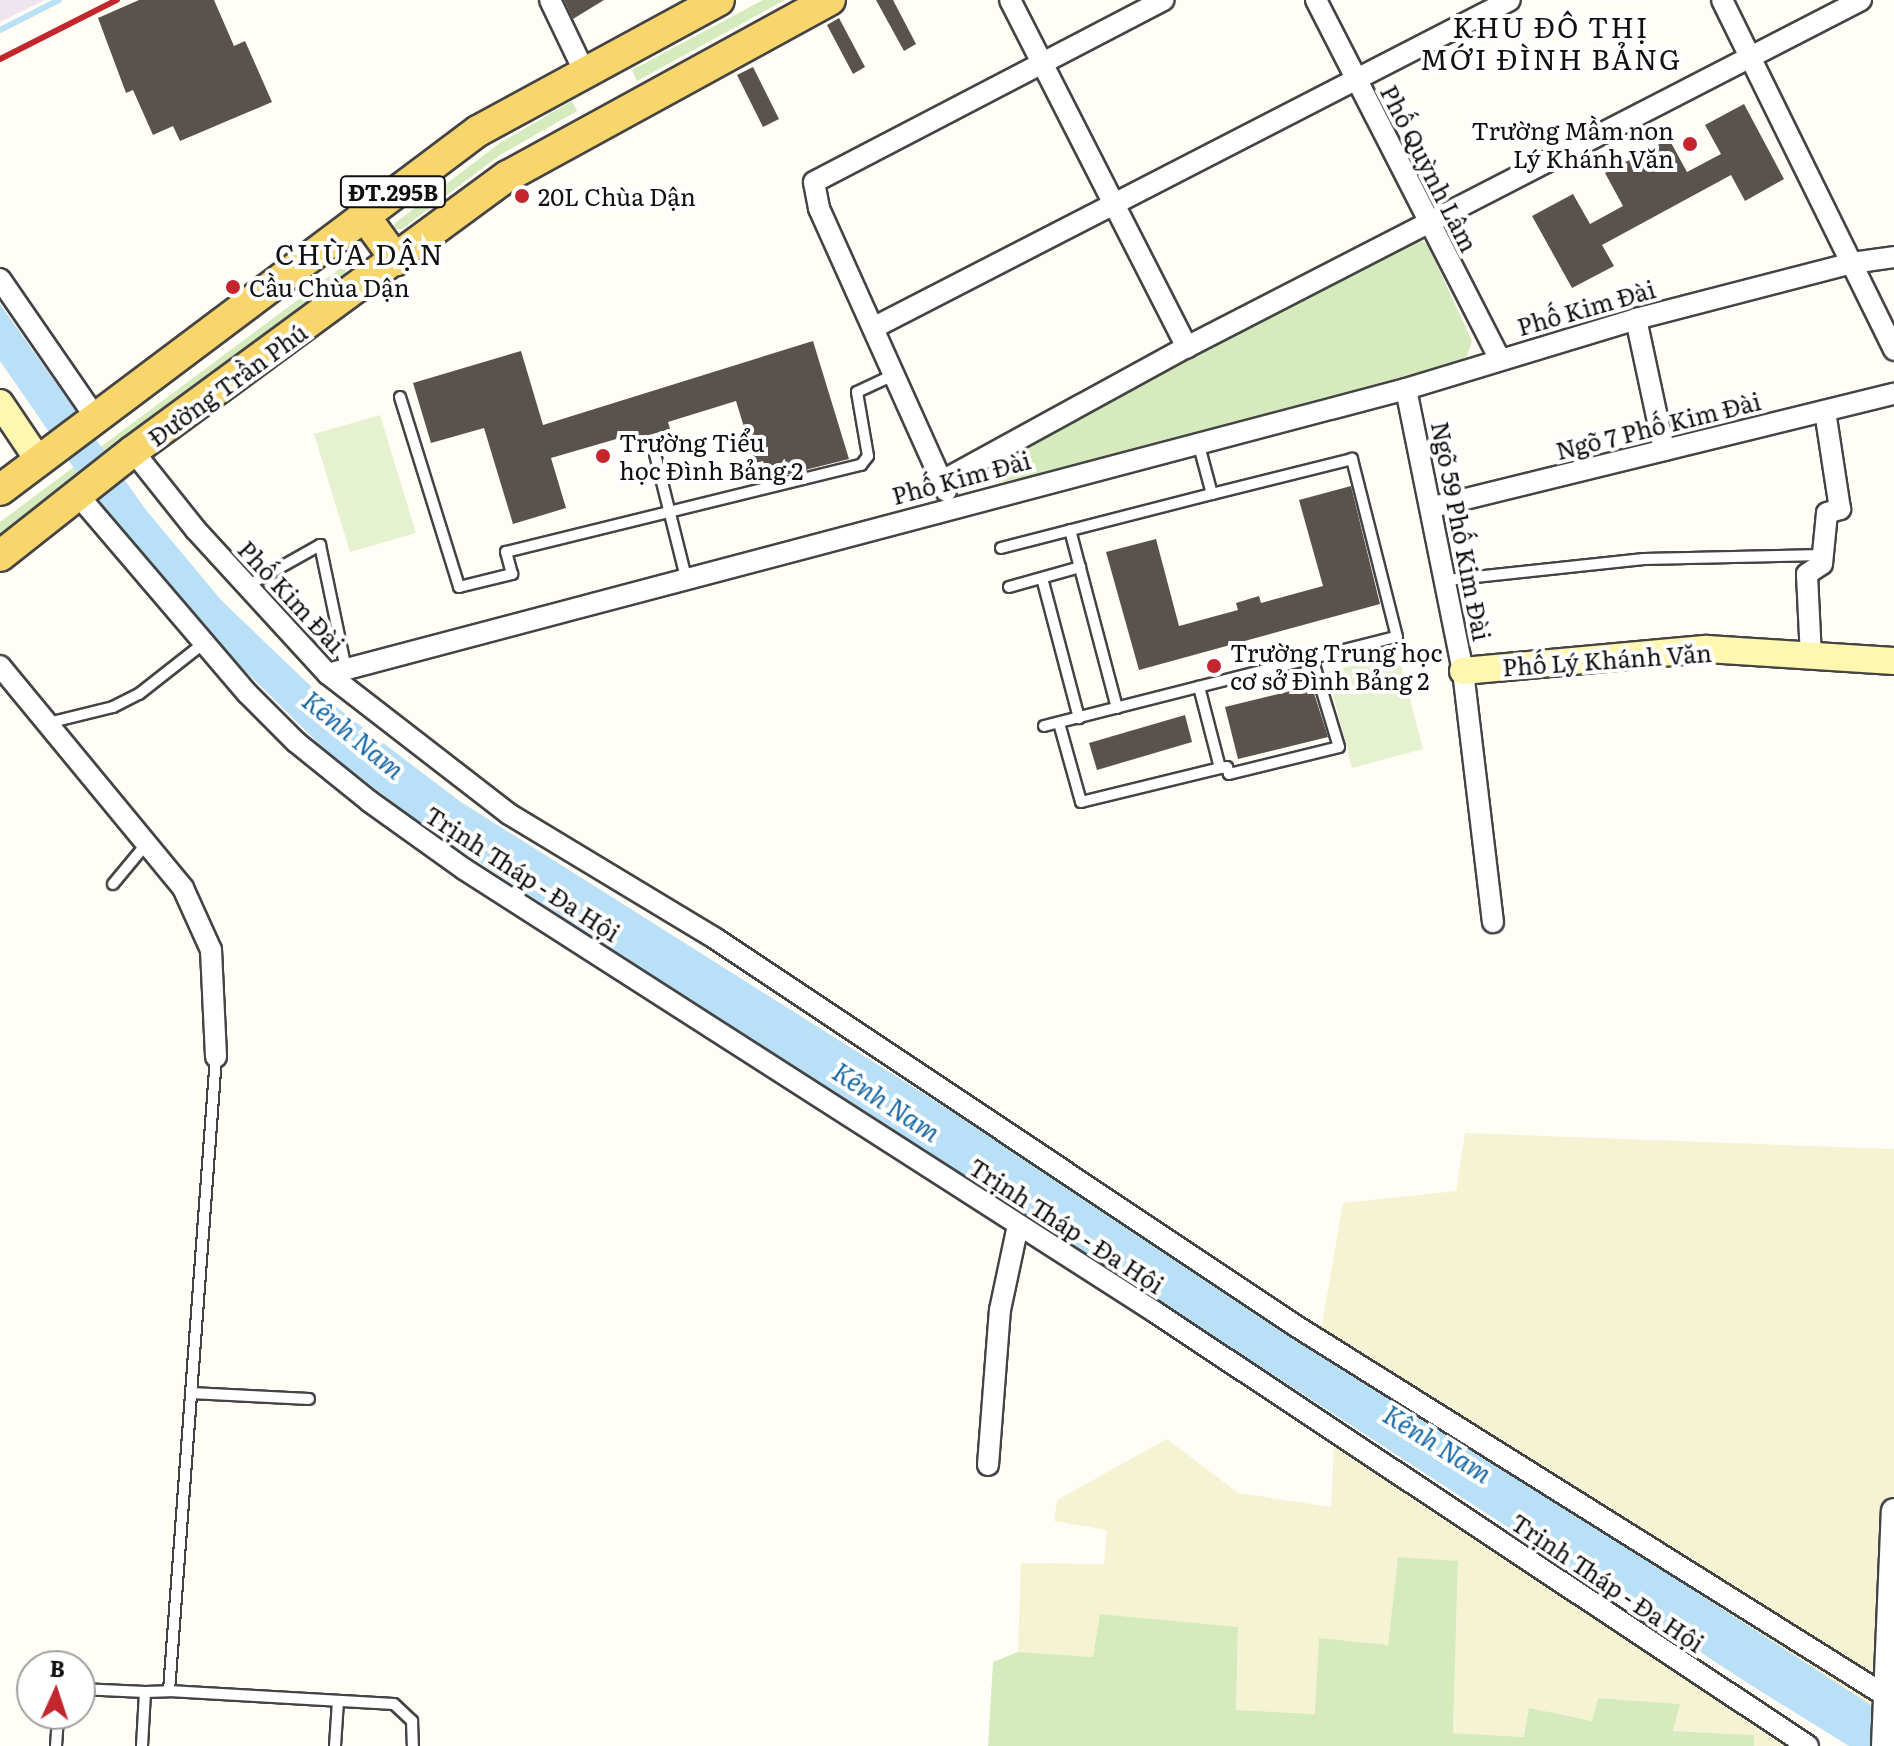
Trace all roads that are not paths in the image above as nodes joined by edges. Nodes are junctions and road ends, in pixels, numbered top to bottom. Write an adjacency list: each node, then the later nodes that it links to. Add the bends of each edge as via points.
1 (550, 0): 12 (street)
2 (719, 0): 12 (main road, ĐT.295B)
3 (830, 0): 18 (main road, Đường Trần Phú / ĐT.295B, via 540,156)
4 (1010, 0): 11 (street)
5 (1164, 0): 11 (street)
6 (1316, 0): 13 (street, Phố Quỳnh Lâm)
7 (1510, 0): 13 (street)
8 (1722, 0): 10 (street)
9 (1861, 0): 10 (street)
10 (1749, 55): 16 (street); 19 (street)
11 (1042, 65): 14 (street); 22 (street, via 814,182 819,208)
12 (584, 71): 15 (main road, ĐT.295B, via 492,122)
13 (1357, 83): 14 (street); 16 (street, Phố Quỳnh Lâm)
14 (1115, 207): 22 (street); 23 (street)
15 (363, 214): 18 (main road); 32 (main road, ĐT.295B)
16 (1428, 223): 23 (street); 25 (street, Phố Quỳnh Lâm)
17 (1894, 257): 19 (street, Phố Kim Đài)
18 (396, 260): 36 (main road, Đường Trần Phú / ĐT.295B)
19 (1852, 263): 21 (street, Phố Kim Đài); 24 (street)
20 (0, 279): 32 (street)
21 (1636, 319): 25 (street, Phố Kim Đài); 34 (street)
22 (873, 328): 26 (street)
23 (1187, 347): 38 (street)
24 (1894, 350)
25 (1499, 358): 27 (street, Phố Kim Đài)
26 (893, 375): 38 (street); 44 (lane, via 857,392 868,456 861,465)
27 (1406, 389): 33 (street, Phố Kim Đài); 43 (street, Ngõ 59 Phố Kim Đài)
28 (1894, 394): 31 (street, Ngõ 7 Phố Kim Đài)
29 (400, 397): 44 (lane, via 459,587 512,574 506,552)
30 (0, 403): 37 (main road)
31 (1825, 411): 34 (street, Ngõ 7 Phố Kim Đài); 47 (street, via 1840,509 1827,513)
32 (94, 420): 37 (main road, ĐT.295B)
33 (1198, 442): 41 (lane); 42 (street, Phố Kim Đài)
34 (1664, 450): 43 (street, Ngõ 7 Phố Kim Đài)
35 (655, 454): 44 (lane)
36 (128, 455): 40 (main road, Đường Trần Phú / ĐT.295B); 53 (street, Phố Kim Đài)
37 (46, 456): 39 (main road, ĐT.295B)
38 (942, 481): 42 (street)
39 (0, 490)
40 (81, 491): 48 (main road, Đường Trần Phú / ĐT.295B); 55 (street, Trịnh Tháp - Đa Hội)
41 (1212, 494): 45 (lane); 57 (lane, via 1352,459 1397,637)
42 (952, 505): 50 (street, Phố Kim Đài)
43 (1433, 507): 52 (street, Ngõ 59 Phố Kim Đài)
44 (670, 513): 50 (lane)
45 (1070, 530): 46 (lane); 49 (lane)
46 (1001, 548)
47 (1823, 555): 52 (lane, via 1644,559); 56 (street, via 1822,564 1807,574)
48 (0, 556)
49 (1080, 567): 51 (lane); 63 (lane)
50 (686, 577): 61 (street, Phố Kim Đài)
51 (1042, 578): 54 (lane); 64 (lane)
52 (1447, 580): 60 (street, Ngõ 59 Phố Kim Đài)
53 (247, 587): 61 (street, Phố Kim Đài); 61 (lane, via 320,545)
54 (1009, 587)
55 (204, 643): 65 (lane, via 139,694 113,707); 73 (street, Trịnh Tháp - Đa Hội, via 296,742 464,869)
56 (1811, 657): 58 (main road, Phố Lý Khánh Văn); 60 (main road, Phố Lý Khánh Văn, via 1707,649)
57 (1312, 658): 62 (lane); 68 (lane, via 1339,747 1229,774 1227,767)
58 (1894, 661)
59 (0, 666): 65 (street)
60 (1463, 671): 71 (street, Ngõ 59 Phố Kim Đài)
61 (337, 672): 81 (street, via 509,814 716,939 1296,1326)
62 (1199, 687): 63 (lane); 68 (lane)
63 (1117, 708): 64 (lane)
64 (1079, 718): 66 (lane)
65 (48, 723): 69 (street)
66 (1059, 723): 67 (lane); 68 (lane, via 1081,802)
67 (1044, 726)
68 (1220, 768)
69 (148, 841): 70 (lane); 72 (street, via 183,888 211,950)
70 (113, 884)
71 (1493, 922)
72 (216, 1057): 74 (lane)
73 (1018, 1225): 76 (street, via 1000,1310); 86 (street, Trịnh Tháp - Đa Hội)
74 (191, 1393): 75 (lane); 79 (lane)
75 (309, 1399)
76 (988, 1465)
77 (1894, 1511): 81 (street)
78 (96, 1690): 80 (lane)
79 (169, 1691): 80 (lane); 82 (lane)
80 (145, 1692): 83 (lane)
81 (1886, 1700): 87 (street)
82 (338, 1701): 84 (lane); 85 (lane, via 394,1704 405,1710 412,1721)
83 (142, 1746)
84 (335, 1746)
85 (413, 1746)
86 (1808, 1746)
87 (1884, 1746)

